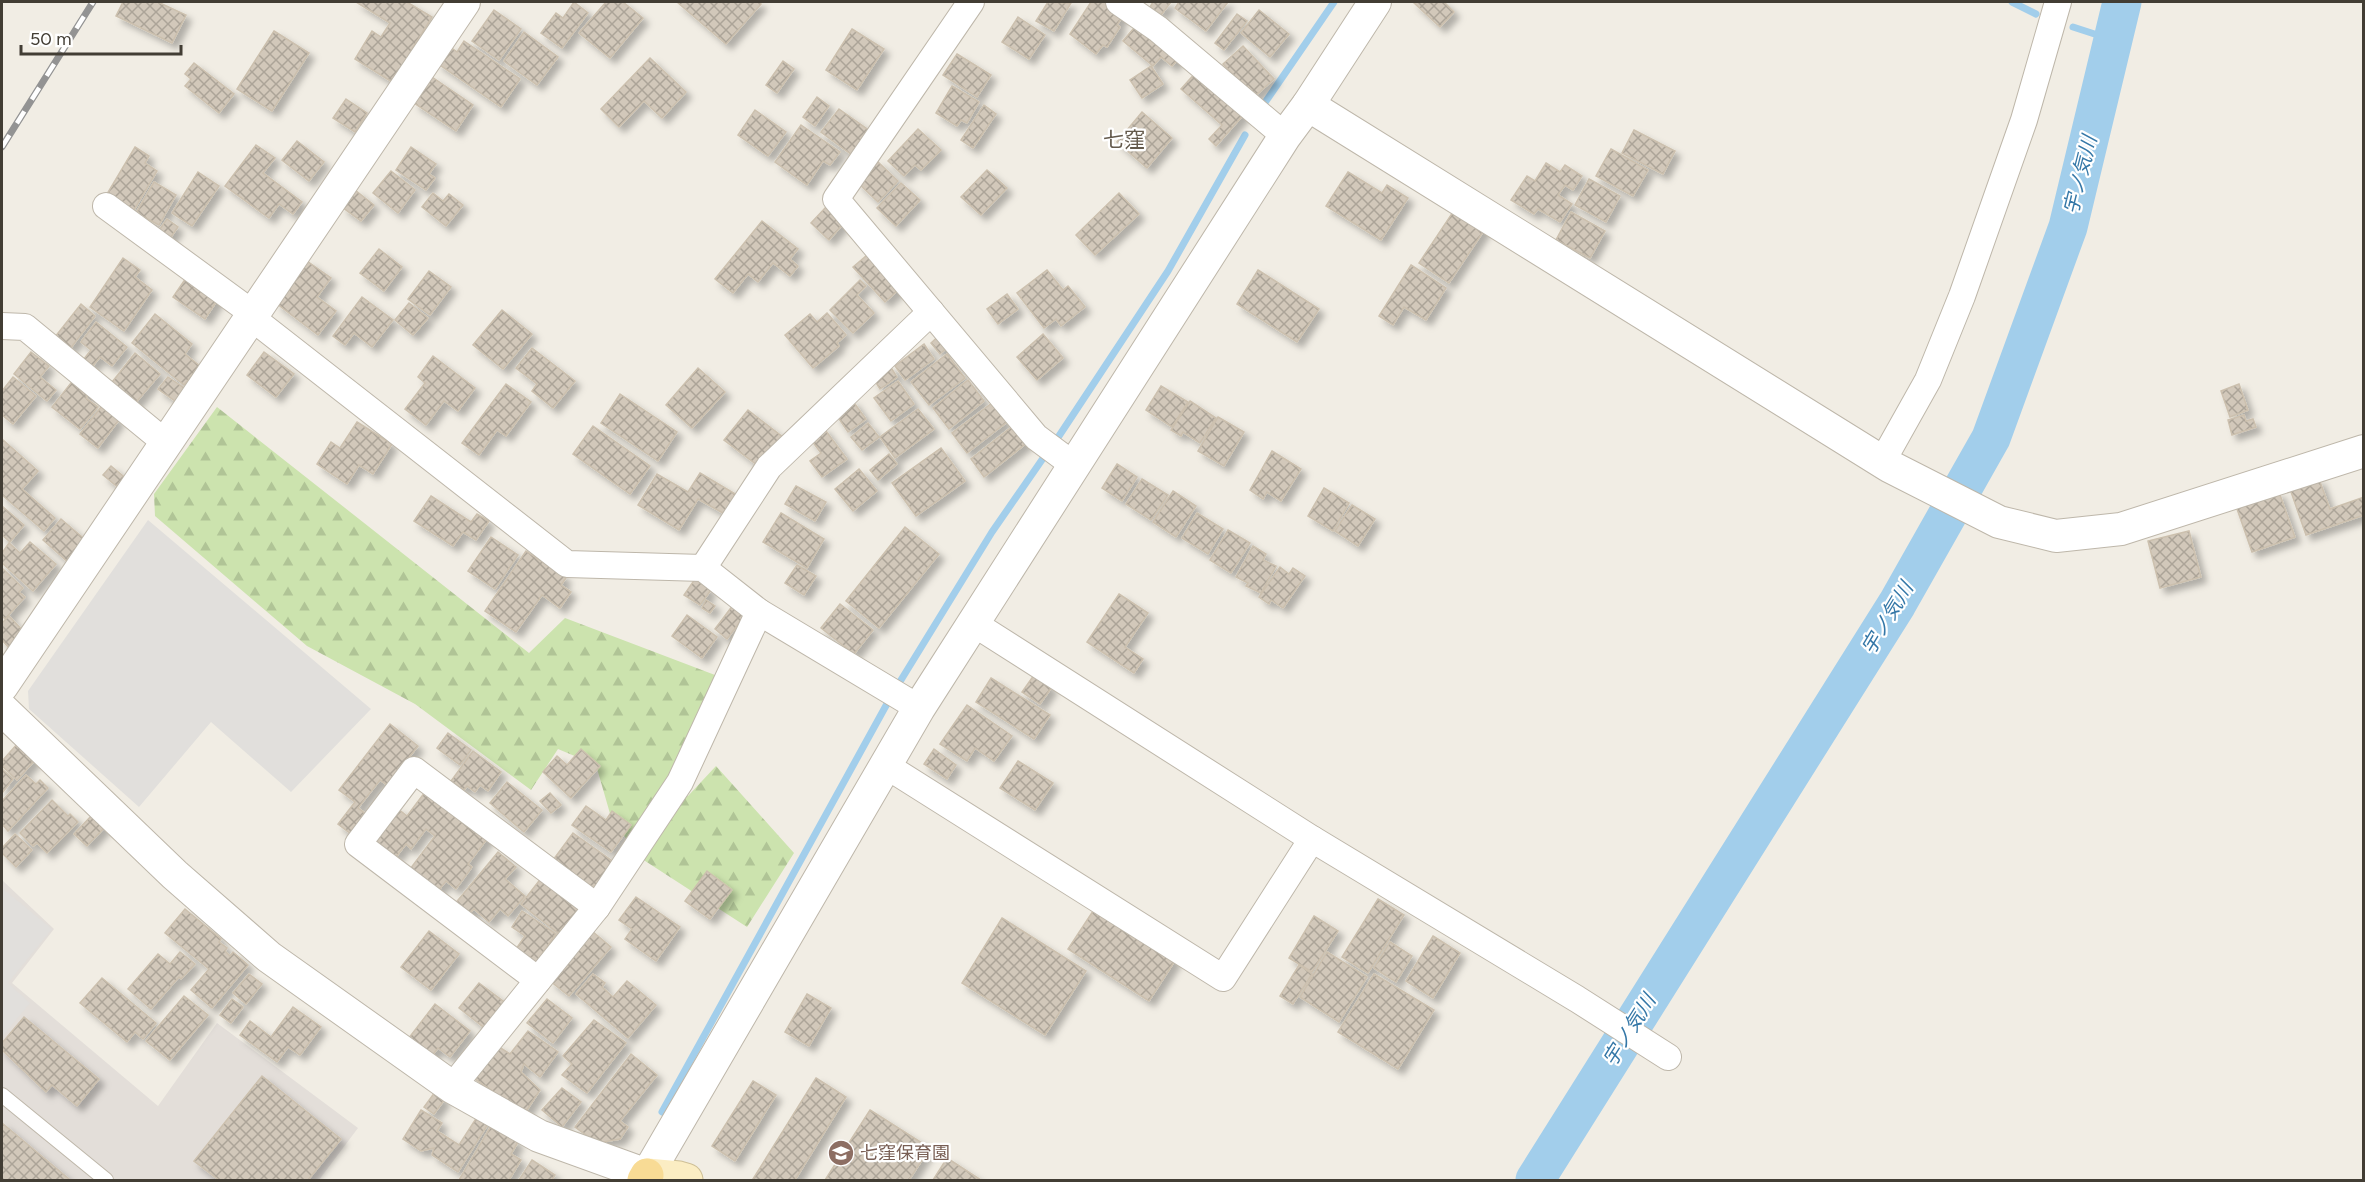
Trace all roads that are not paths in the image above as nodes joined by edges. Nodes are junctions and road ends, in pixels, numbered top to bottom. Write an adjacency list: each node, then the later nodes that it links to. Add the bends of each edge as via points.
1 (464, 2): 10 (street)
2 (971, 2): 9 (street, via 836,199)
3 (1119, 2): 7 (street, via 1158,29)
4 (1375, 2): 6 (street)
5 (2058, 2): 14 (street, via 2024,120 1962,296 1928,380)
6 (1308, 105): 7 (street); 14 (street)
7 (1285, 136): 15 (street)
8 (106, 207): 10 (street, via 244,307)
9 (931, 312): 15 (street, via 1036,437); 16 (street, via 770,467)
10 (252, 318): 12 (street); 16 (street, via 567,564)
11 (2, 326): 12 (street, via 25,327)
12 (166, 443): 19 (street)
13 (2364, 451): 14 (street, via 2121,529 2056,536 1999,522)
14 (1885, 464)
15 (1075, 466): 18 (street)
16 (704, 568): 17 (street)
17 (759, 612): 20 (street); 24 (street, via 680,782)
18 (973, 622): 20 (street); 23 (street)
19 (2, 686)
20 (919, 708): 22 (street)
21 (2, 709): 27 (street, via 175,874 269,957)
22 (885, 765): 23 (street, via 1223,978); 29 (street)
23 (1312, 839): 26 (street)
24 (597, 907): 25 (street); 25 (street, via 414,770 358,844)
25 (538, 980): 27 (street)
26 (1668, 1057)
27 (452, 1087): 29 (street, via 538,1136)
28 (2, 1095): 30 (lane)
29 (645, 1178): 31 (main road)
30 (106, 1180)
31 (686, 1180)

